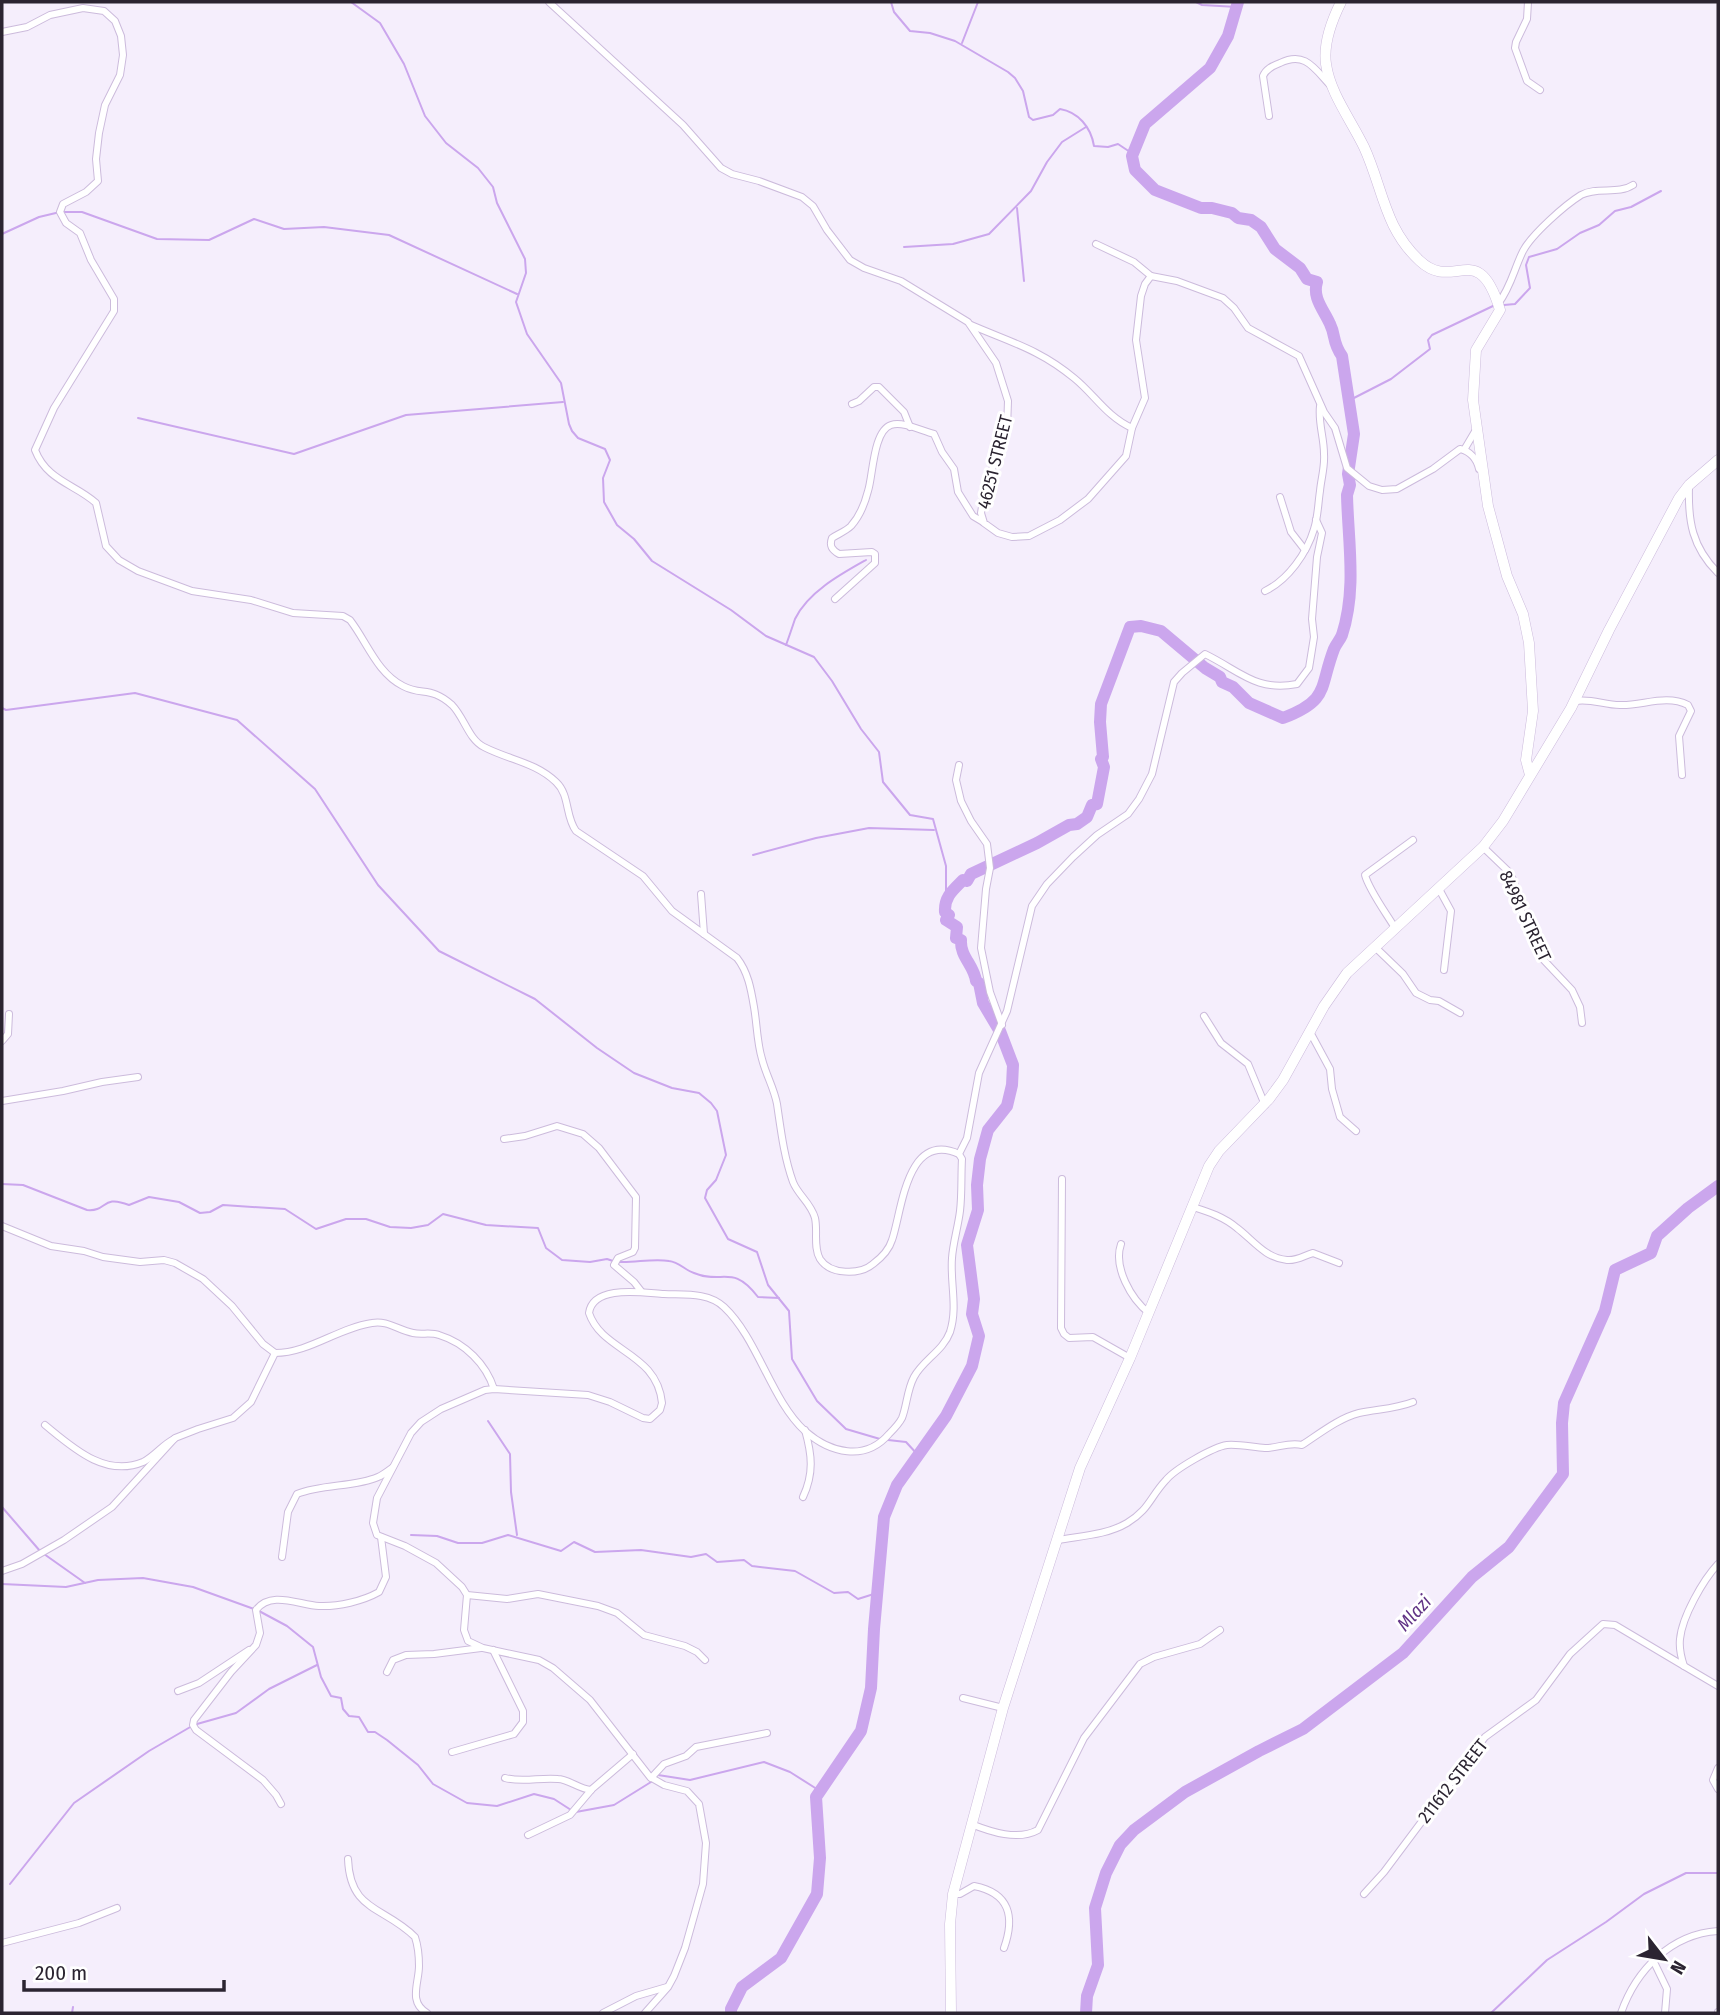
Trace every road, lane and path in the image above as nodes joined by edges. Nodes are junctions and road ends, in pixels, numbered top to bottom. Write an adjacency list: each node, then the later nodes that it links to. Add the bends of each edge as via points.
1 (549, 2): 12 (street, 46251 STREET, via 683,125 722,168 806,200 850,260 901,281)
2 (1341, 2): 5 (street, via 1325,55)
3 (1528, 2): 6 (street, via 1527,19 1515,46 1527,81)
4 (2, 32): 38 (street, via 27,27 50,15 89,8 108,14 121,36 120,75 105,105 99,133 98,181 63,204 60,212 80,233 114,299 114,312 54,408 36,450 57,479 96,503 106,546 138,571 181,588 251,600 293,613 350,620 387,676 403,686 442,697 480,744 521,760 554,780 564,794 576,831 643,876 673,911)
5 (1334, 89): 7 (street, via 1302,58 1285,60 1263,76); 11 (street, via 1364,148 1398,236 1432,269 1482,274)
6 (1540, 90)
7 (1269, 116)
8 (1633, 185): 11 (street, via 1584,194 1554,217 1527,244)
9 (1096, 244): 10 (street, via 1134,262)
10 (1151, 276): 14 (street, via 1230,302 1248,328 1299,356); 17 (street, 46251 STREET, via 1141,296 1136,340 1145,398)
11 (1498, 304): 16 (street, via 1500,314 1476,350 1472,386)
12 (970, 325): 17 (street, via 1029,347 1073,377 1113,418); 24 (street, 46251 STREET, via 996,363 1009,415 983,495)
13 (852, 404): 15 (street, via 879,387 904,412)
14 (1321, 404): 18 (street, via 1349,470 1378,490 1391,490 1420,477 1454,451); 23 (street, via 1318,421 1324,461)
15 (910, 427): 24 (street, via 934,434 954,469 958,492 973,516); 28 (street, via 897,424 886,428 875,452 863,505 850,526 832,538 832,548 839,554 872,552 876,559 871,569)
16 (1478, 427): 18 (street); 22 (street)
17 (1132, 428): 24 (street, 46251 STREET, via 1128,452 1119,466 1084,503 1060,520 1029,536 1016,537 998,533)
18 (1464, 450): 22 (street, via 1478,462)
19 (1718, 460): 20 (street)
20 (1689, 485): 26 (street, via 1689,523); 29 (street, via 1655,541)
21 (1280, 497): 25 (street, via 1291,532)
22 (1488, 506): 31 (street, via 1526,626 1533,711 1526,760)
23 (1316, 520): 25 (street); 45 (street, via 1322,533 1309,668 1297,684 1260,685 1206,654 1174,682 1152,774 1139,799 1128,814 1073,857 1032,906)
24 (985, 523)
25 (1305, 550): 27 (street, via 1291,570)
26 (1718, 573)
27 (1265, 591)
28 (835, 598)
29 (1575, 701): 31 (street); 32 (street, via 1688,705 1691,711 1679,736)
30 (959, 765): 45 (street, via 956,780 961,801 987,844 982,960)
31 (1530, 775): 34 (street)
32 (1682, 775)
33 (1413, 840): 37 (street, via 1365,875)
34 (1483, 847): 35 (street); 44 (street, 84981 STREET, via 1514,881 1518,904 1539,955 1576,995)
35 (1439, 888): 37 (street); 40 (street, via 1451,911)
36 (701, 894): 38 (street)
37 (1395, 928): 39 (street)
38 (704, 934): 53 (street, via 745,968 785,1152 796,1188 815,1217 819,1257 824,1264 855,1271 875,1263 891,1244 903,1189 919,1162 937,1151)
39 (1375, 947): 41 (street, via 1416,993); 46 (street, via 1342,980)
40 (1444, 970)
41 (1460, 1013)
42 (9, 1014): 47 (street, via 8,1034)
43 (1204, 1016): 50 (street, via 1221,1044 1248,1064)
44 (1582, 1023)
45 (1002, 1025): 53 (street, via 979,1073 967,1138)
46 (1309, 1031): 50 (street); 51 (street, via 1330,1069 1340,1117)
47 (2, 1041)
48 (138, 1077): 49 (street)
49 (2, 1101)
50 (1265, 1105): 55 (street, via 1219,1151)
51 (1356, 1130)
52 (504, 1139): 59 (street, via 557,1126 583,1135 599,1148 636,1198 635,1248 614,1265)
53 (959, 1154): 66 (street, via 961,1203 952,1265 954,1306 945,1341 914,1377 901,1419 876,1447 851,1452)
54 (1062, 1179): 62 (street, via 1064,1334 1093,1337)
55 (1193, 1208): 58 (street, via 1227,1221 1276,1257 1291,1260 1313,1253); 60 (street)
56 (2, 1226): 61 (street, via 51,1246 175,1264 203,1279)
57 (1121, 1244): 60 (street, via 1122,1272)
58 (1339, 1263)
59 (641, 1291): 63 (street, via 601,1297 592,1303 589,1313 600,1331 641,1361 656,1380 662,1403 655,1416 643,1418 587,1395); 66 (street, via 697,1295 722,1305)
60 (1149, 1313): 62 (street)
61 (275, 1353): 63 (street, via 298,1350 369,1323 386,1323 413,1334 442,1336 468,1351 486,1368); 67 (street, via 246,1408 233,1418)
62 (1130, 1358): 71 (street, via 1080,1468)
63 (494, 1389): 68 (street, via 441,1409 421,1422)
64 (1413, 1402): 71 (street, via 1345,1418 1302,1446 1217,1447 1173,1473 1129,1522)
65 (45, 1425): 67 (street, via 90,1459 105,1464 143,1462)
66 (804, 1430): 69 (street, via 812,1467)
67 (175, 1438): 74 (street, via 113,1507 22,1564)
68 (394, 1468): 70 (street, via 373,1513 374,1531); 72 (street, via 364,1482 297,1494 288,1513)
69 (803, 1497)
70 (381, 1536): 75 (street, via 436,1563); 77 (street, via 386,1577 379,1592 331,1606 266,1601 256,1610 260,1633)
71 (1058, 1540): 86 (street)
72 (282, 1557)
73 (1718, 1564): 81 (street, via 1681,1630)
74 (2, 1571)
75 (467, 1595): 78 (street, via 465,1636); 80 (street, via 507,1598 538,1594 598,1606 617,1613 644,1635 685,1646)
76 (1220, 1630): 96 (street, via 1200,1644 1136,1667 1084,1738 1038,1830 1017,1835)
77 (256, 1645): 84 (street, via 199,1683); 95 (street, via 207,1702 193,1726 263,1780)
78 (483, 1648): 79 (street); 82 (street, via 406,1655 393,1660)
79 (493, 1650): 88 (street, via 523,1711 523,1722 509,1737); 89 (street, via 539,1660 553,1668 590,1700)
80 (705, 1660)
81 (1684, 1666): 83 (street); 100 (street, 211612 STREET, via 1615,1625 1603,1624 1570,1654 1536,1700 1485,1737)
82 (387, 1672)
83 (1718, 1686)
84 (178, 1691)
85 (963, 1698): 86 (street)
86 (1003, 1708): 96 (street)
87 (767, 1733): 92 (street, via 696,1747 664,1764)
88 (452, 1752)
89 (633, 1754): 92 (street); 93 (street)
90 (1718, 1768): 94 (street, via 1713,1780)
91 (505, 1778): 93 (street, via 558,1779)
92 (652, 1778): 106 (street, via 696,1799 706,1843 703,1884 685,1948)
93 (593, 1789): 97 (street, via 570,1815)
94 (1718, 1789)
95 (281, 1804)
96 (971, 1824): 99 (street)
97 (528, 1835)
98 (348, 1859): 107 (street, via 351,1884 360,1898 415,1937 419,1969 415,1995 420,2009)
99 (953, 1894): 104 (street, via 974,1886 1000,1898 1010,1919); 110 (street)
100 (1364, 1894)
101 (117, 1908): 103 (street)
102 (1718, 1931): 105 (street, via 1689,1937)
103 (2, 1943)
104 (1004, 1948)
105 (1653, 1960): 111 (street); 112 (street, via 1667,1989)
106 (668, 1987): 108 (street, via 636,1996); 109 (street)
107 (427, 2013)
108 (603, 2013)
109 (645, 2013)
110 (951, 2013)
111 (1621, 2013)
112 (1664, 2013)

